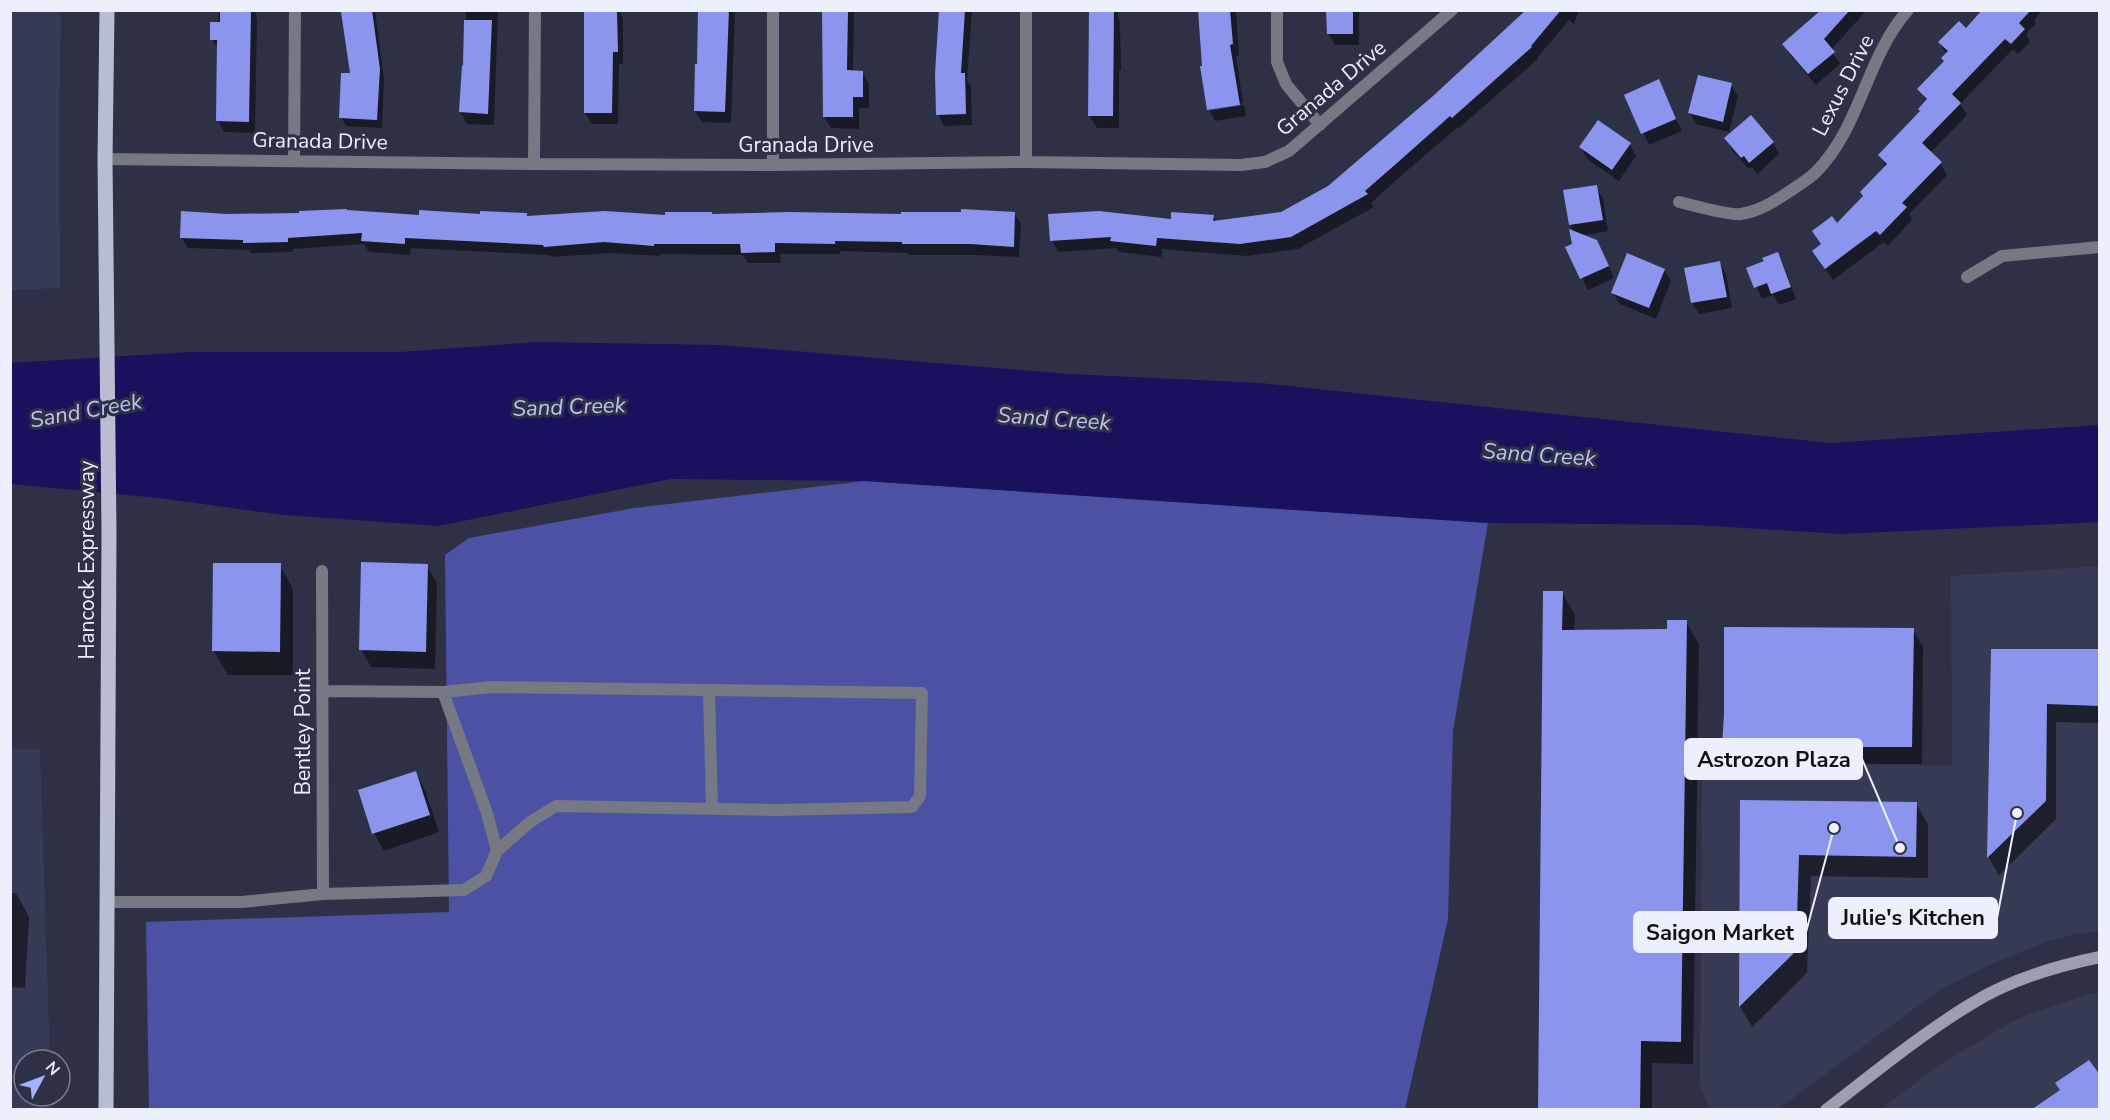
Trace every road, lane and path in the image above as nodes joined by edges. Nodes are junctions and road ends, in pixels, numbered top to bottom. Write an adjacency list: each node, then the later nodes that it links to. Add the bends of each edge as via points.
1 (107, 10): 10 (main road, Hancock Expressway)
2 (295, 10): 11 (street)
3 (535, 10): 13 (street)
4 (773, 10): 14 (street)
5 (1026, 10): 12 (street)
6 (1277, 10): 9 (street, via 1277,62 1286,84)
7 (1452, 10): 9 (street, Granada Drive)
8 (1908, 10): 15 (street, Lexus Drive, via 1882,48 1846,130 1816,172 1768,206 1739,214)
9 (1320, 126): 12 (street, Granada Drive, via 1288,151 1264,162 1241,165)
10 (105, 159): 11 (street, Granada Drive); 25 (main road, Hancock Expressway)
11 (294, 160): 13 (street, Granada Drive)
12 (1026, 162): 14 (street, Granada Drive)
13 (534, 164): 14 (street, Granada Drive)
14 (773, 165)
15 (1679, 202)
16 (2100, 247): 17 (street, via 2002,256)
17 (1967, 277)
18 (322, 571): 19 (street, Bentley Point)
19 (322, 691): 21 (street); 24 (street, Bentley Point)
20 (709, 691): 21 (street, via 493,687); 22 (street); 22 (street, via 922,693 920,796 912,807)
21 (443, 692): 23 (street)
22 (712, 809): 23 (street, via 556,806 530,822)
23 (497, 851): 24 (street, via 486,876 464,890)
24 (323, 894): 25 (street, via 242,902)
25 (107, 902): 27 (main road, Hancock Expressway)
26 (2100, 957): 28 (main road, via 2038,973 1972,1003)
27 (106, 1110)
28 (1826, 1110)

